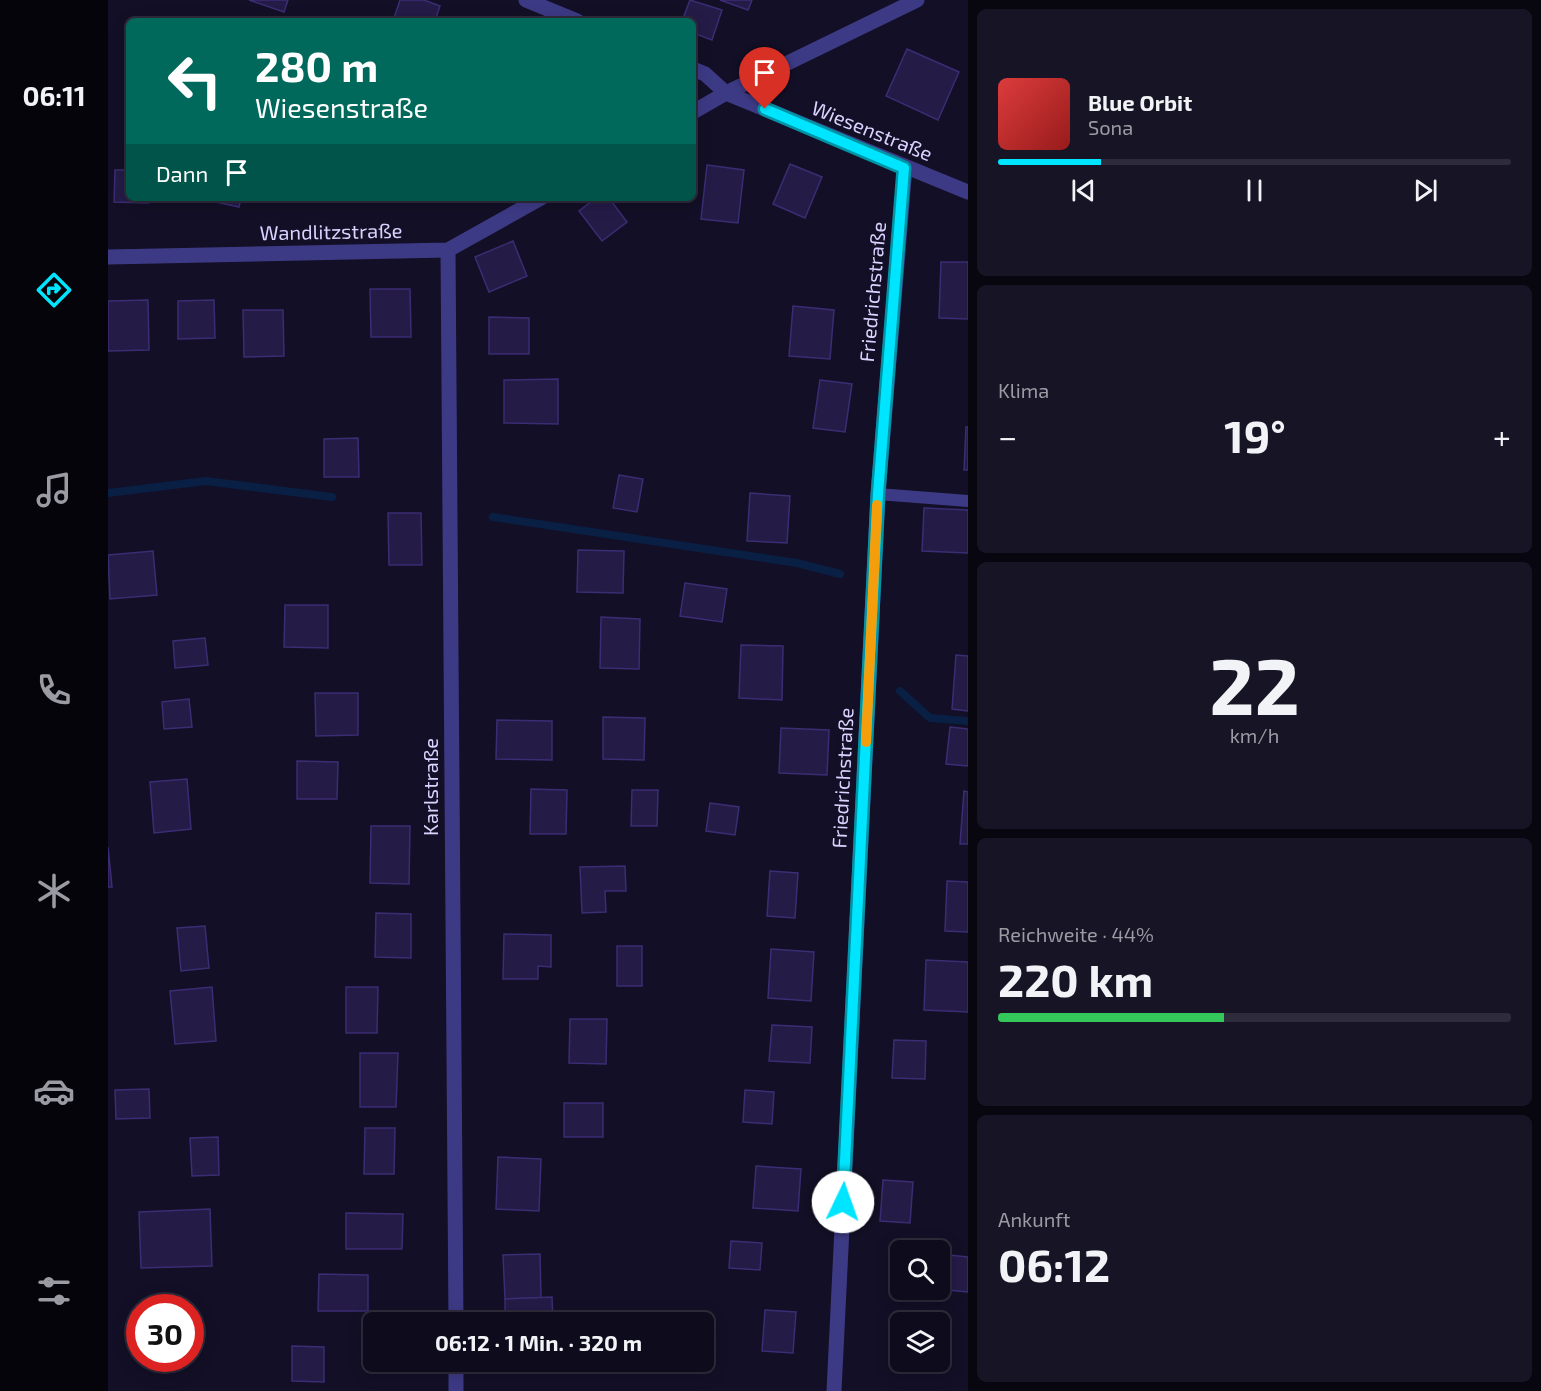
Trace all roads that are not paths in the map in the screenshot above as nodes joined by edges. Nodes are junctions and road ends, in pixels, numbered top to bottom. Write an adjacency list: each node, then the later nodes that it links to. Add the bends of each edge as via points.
1 (526, 0): 3 (street)
2 (917, 0): 5 (street)
3 (570, 18)
4 (696, 70): 5 (street, Wiesenstraße)
5 (726, 93): 6 (street); 7 (street, Wiesenstraße)
6 (696, 110)
7 (904, 168): 8 (street, Wiesenstraße); 12 (street, Friedrichstraße)
8 (968, 192)
9 (536, 201): 10 (street, Wandlitzstraße)
10 (448, 250): 11 (street, Wandlitzstraße); 14 (street, Karlstraße)
11 (108, 257)
12 (878, 494): 13 (lane); 17 (street, Friedrichstraße)
13 (968, 501)
14 (456, 1312)
15 (456, 1372): 16 (street)
16 (456, 1391)
17 (834, 1391)

